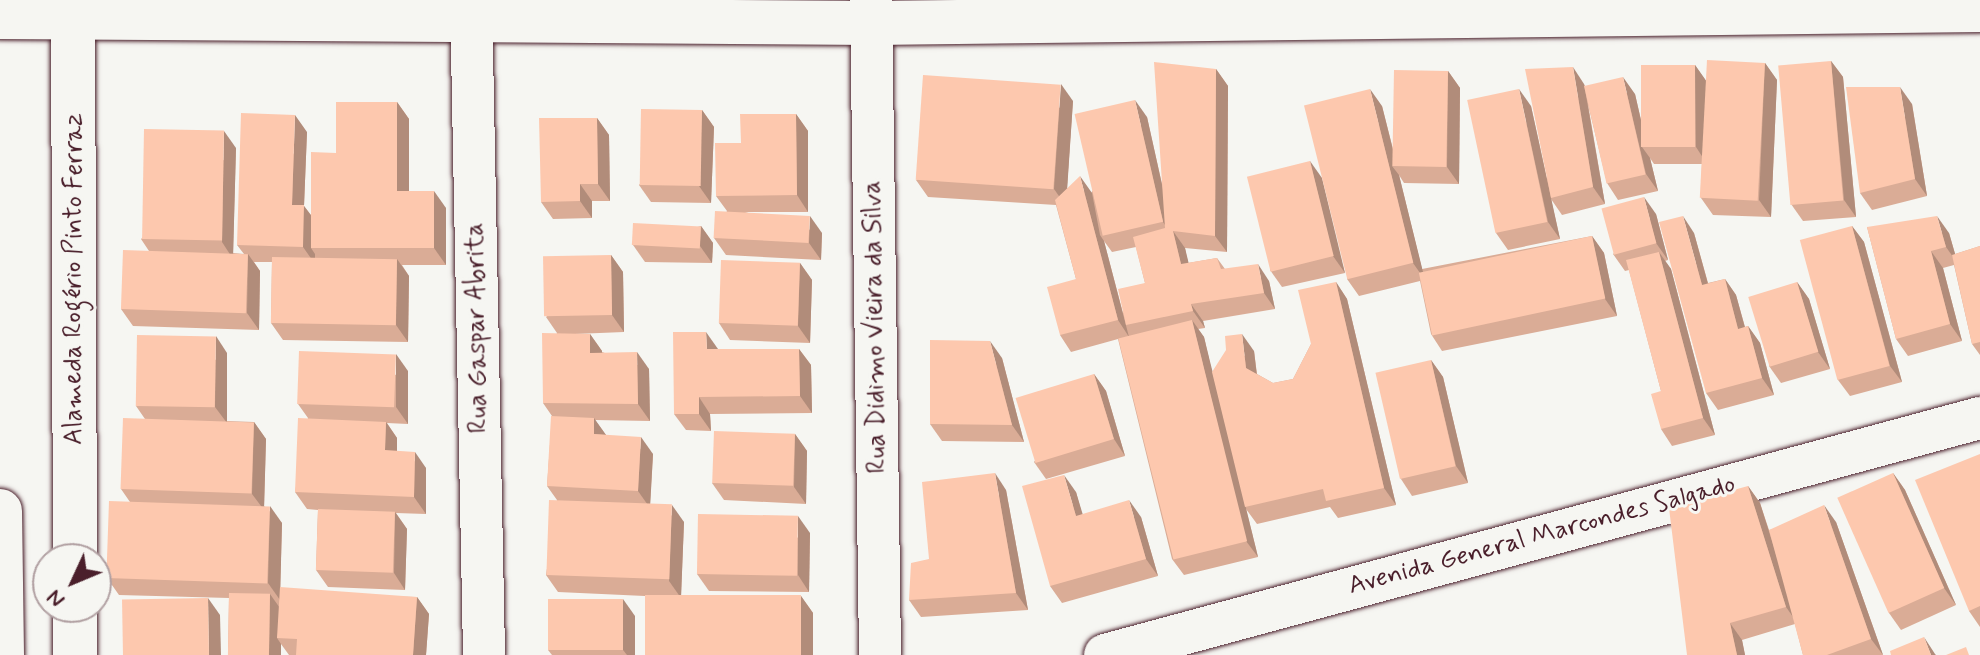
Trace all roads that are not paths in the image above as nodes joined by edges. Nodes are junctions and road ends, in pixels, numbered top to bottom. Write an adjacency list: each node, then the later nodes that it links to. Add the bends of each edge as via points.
1 (1618, 7): 2 (street); 5 (street)
2 (1977, 7)
3 (74, 10): 4 (street); 6 (street); 9 (street, Alameda Rogério Pinto Ferraz)
4 (471, 10): 5 (street); 13 (street, Rua Gaspar Abrita)
5 (872, 11): 14 (street, Rua Didimo Vieira da Silva)
6 (0, 17)
7 (1980, 418): 15 (street, Avenida General Marcondes Salgado)
8 (0, 511): 11 (street)
9 (75, 543)
10 (75, 623): 12 (street)
11 (2, 655)
12 (75, 655)
13 (484, 655)
14 (880, 655)
15 (1105, 655)

